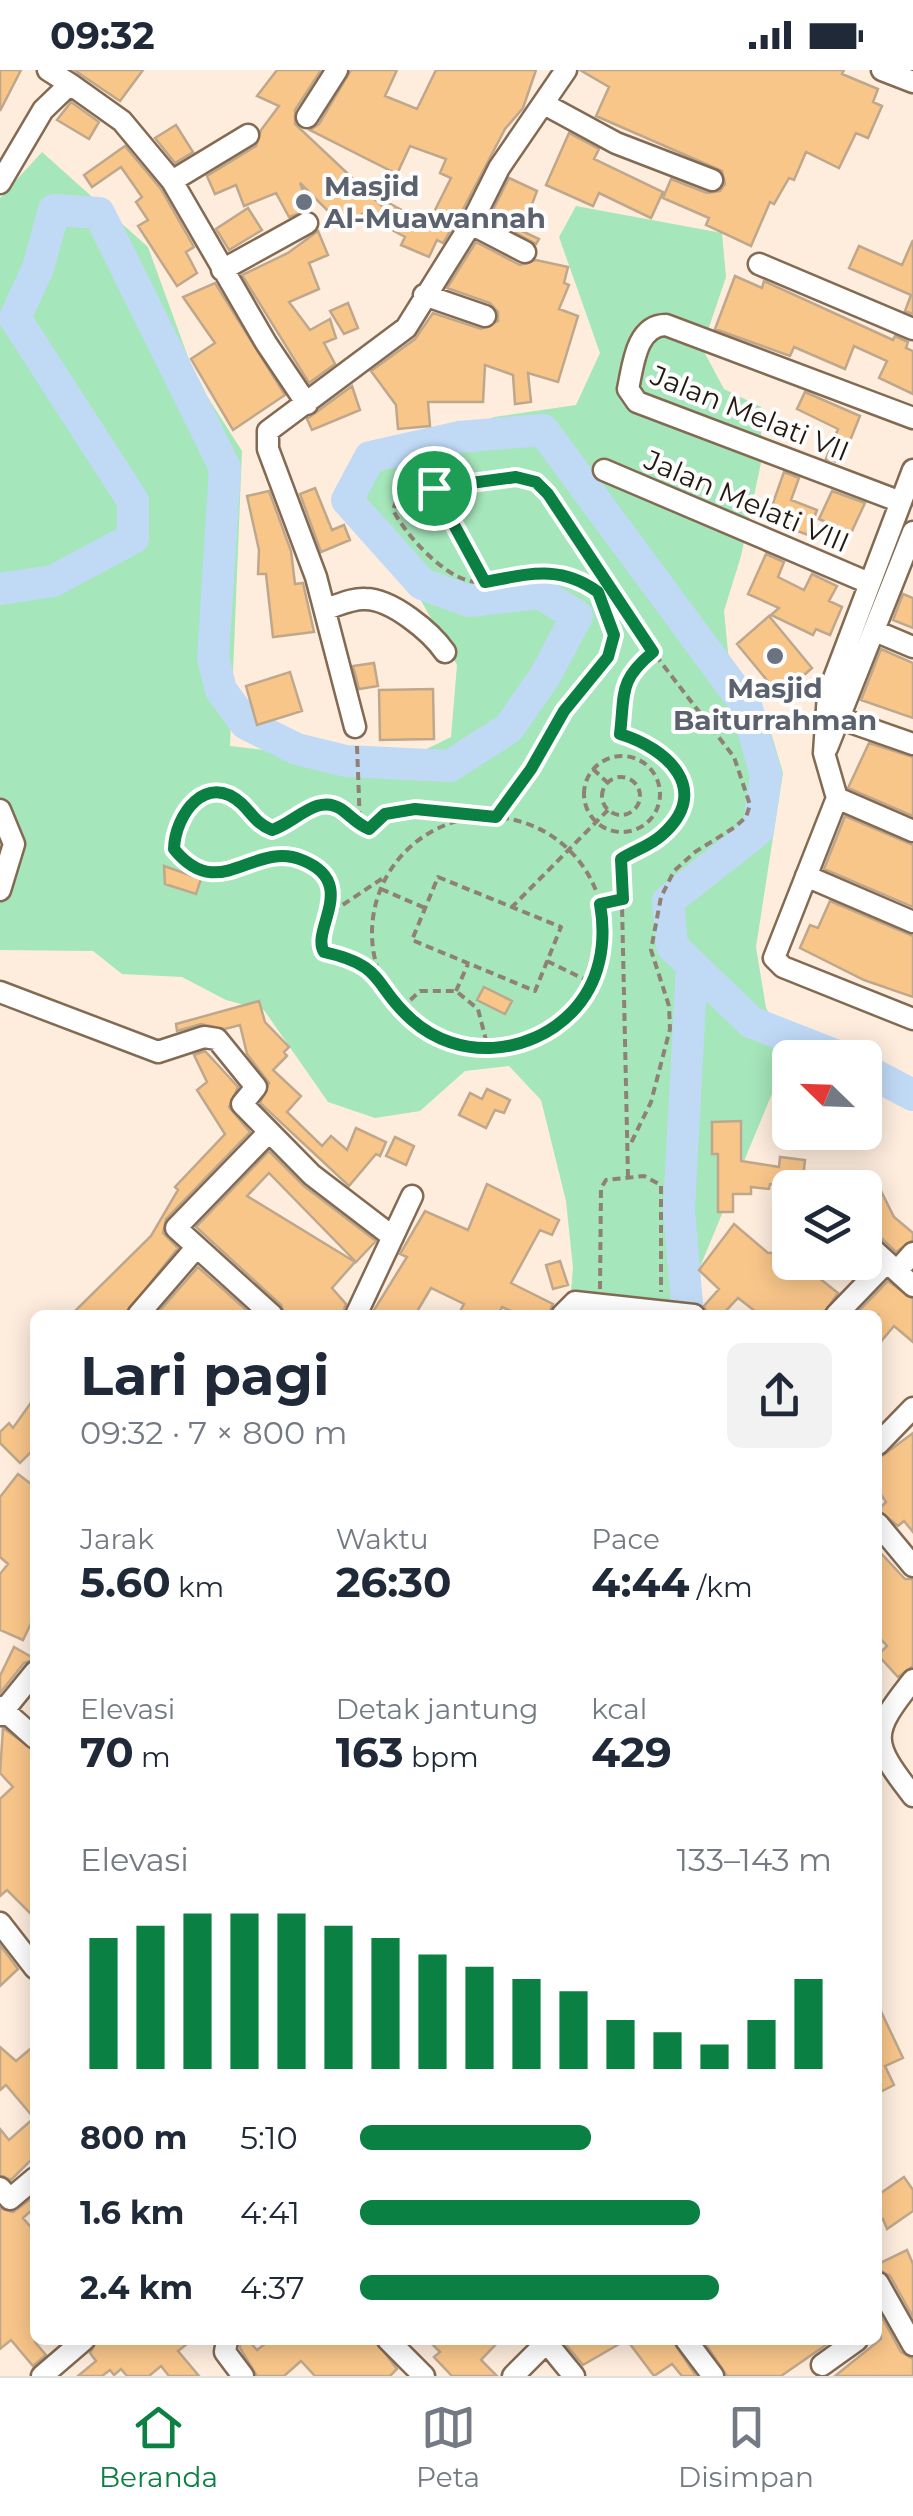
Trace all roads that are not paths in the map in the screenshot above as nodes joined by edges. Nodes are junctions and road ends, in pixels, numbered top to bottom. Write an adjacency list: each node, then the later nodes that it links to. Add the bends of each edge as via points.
1 (48, 70): 6 (street)
2 (337, 70): 8 (street)
3 (566, 70): 7 (street)
4 (882, 70): 5 (street)
5 (913, 82)
6 (70, 84): 11 (street, via 122,121); 12 (street, via 43,110)
7 (546, 104): 10 (street, via 616,143); 14 (street, via 499,168)
8 (307, 117)
9 (248, 134): 11 (street)
10 (712, 180)
11 (172, 181): 17 (street)
12 (0, 183)
13 (307, 223): 17 (street)
14 (472, 224): 15 (street); 18 (street)
15 (525, 252)
16 (759, 264): 20 (street)
17 (222, 270): 21 (street)
18 (424, 295): 19 (street); 21 (street, via 406,328)
19 (485, 316)
20 (913, 329)
21 (307, 404): 28 (street, via 272,424 266,439)
22 (913, 418): 25 (street, Jalan Melati VII, via 666,324 644,335 628,389 637,402)
23 (604, 470): 27 (street, Jalan Melati VIII)
24 (913, 470): 25 (street)
25 (901, 502): 27 (street)
26 (913, 532): 29 (street)
27 (869, 583): 32 (street)
28 (325, 610): 31 (street, via 360,598 378,602 435,638); 33 (street)
29 (875, 631): 30 (street); 32 (street)
30 (913, 647)
31 (445, 652)
32 (833, 715): 34 (street); 35 (street, via 824,752)
33 (355, 727)
34 (913, 744)
35 (837, 798): 37 (street); 38 (street)
36 (0, 810): 39 (street, via 14,844)
37 (913, 831)
38 (806, 876): 40 (street); 42 (street, via 775,962)
39 (0, 890)
40 (913, 922)
41 (0, 992): 43 (street, via 158,1052 204,1036 217,1039 256,1088 242,1102)
42 (913, 1019)
43 (268, 1132): 45 (street); 46 (street, via 177,1226)
44 (412, 1196): 45 (street)
45 (393, 1237): 53 (street)
46 (195, 1249): 51 (street); 52 (street)
47 (913, 1253): 49 (street)
48 (882, 1257): 49 (street)
49 (892, 1266): 50 (street); 56 (street)
50 (913, 1286)
51 (142, 1310)
52 (266, 1310)
53 (358, 1310)
54 (567, 1310): 55 (street, via 575,1302)
55 (666, 1310)
56 (842, 1310)
57 (913, 1408): 58 (street)
58 (882, 1440)
59 (882, 1529): 60 (street)
60 (913, 1566)
61 (30, 1678): 63 (street)
62 (913, 1680): 64 (street)
63 (1, 1712): 65 (street)
64 (882, 1724)
65 (30, 1734)
66 (882, 1754): 67 (street)
67 (913, 1796)
68 (0, 1923): 69 (street)
69 (30, 1962)
70 (30, 2183): 71 (street, via 10,2200)
71 (0, 2188)
72 (886, 2318): 80 (street)
73 (78, 2345): 82 (street)
74 (230, 2345): 83 (street)
75 (393, 2345): 84 (street)
76 (544, 2345): 85 (street)
77 (551, 2345): 86 (street)
78 (690, 2345): 87 (street)
79 (849, 2345): 81 (street)
80 (913, 2346)
81 (815, 2371)
82 (42, 2376)
83 (243, 2376)
84 (424, 2376)
85 (513, 2376)
86 (574, 2376)
87 (712, 2376)

